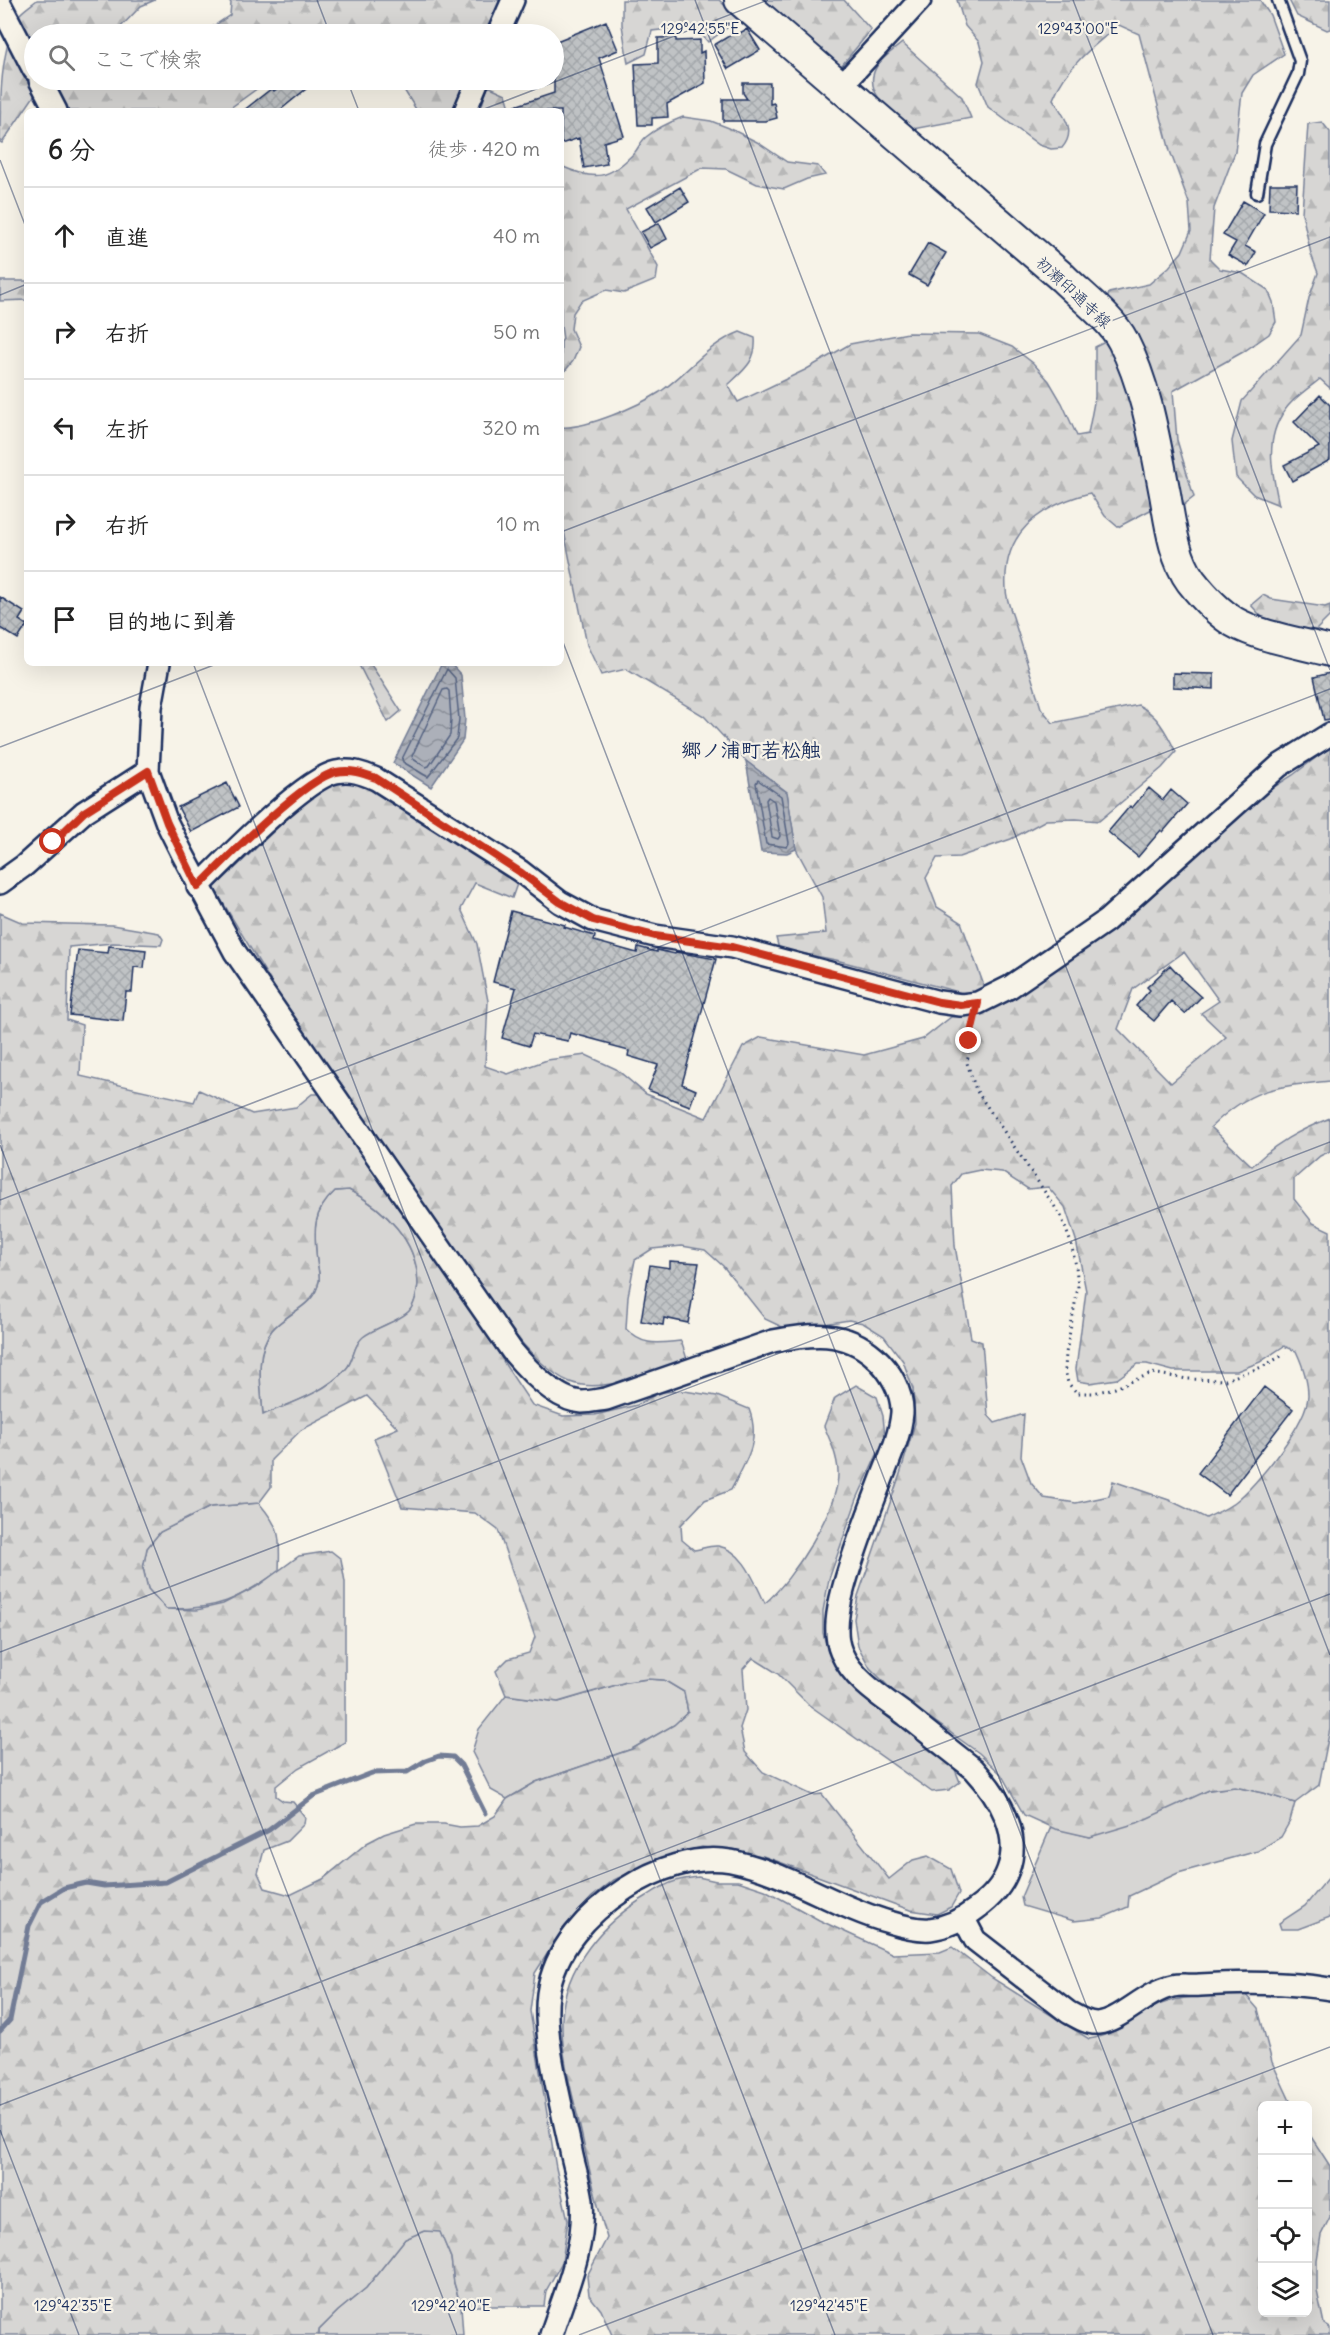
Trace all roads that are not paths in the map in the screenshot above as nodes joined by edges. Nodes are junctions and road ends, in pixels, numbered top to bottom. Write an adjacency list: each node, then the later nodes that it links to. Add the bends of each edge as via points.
1 (513, 0): 6 (street)
2 (740, 0): 8 (main road, 初瀬印通寺線)
3 (920, 0): 8 (street)
4 (1278, 0): 13 (lane, via 1300,61 1298,74 1265,144)
5 (0, 4): 7 (street)
6 (502, 24)
7 (24, 51)
8 (841, 86): 14 (main road, 初瀬印通寺線, via 1063,278 1122,339 1150,421 1180,558 1191,580 1234,622)
9 (45, 90): 11 (street)
10 (474, 90): 12 (street)
11 (54, 108)
12 (466, 108)
13 (1257, 193)
14 (1330, 651)
15 (159, 666): 17 (street)
16 (1330, 734): 19 (street, via 1279,766 1106,921 1010,987 978,1003 939,1002 732,947 655,936 593,920 560,902 376,778 356,770 335,772 315,780)
17 (148, 771): 18 (street, via 84,812 26,865); 19 (street, via 167,823)
18 (0, 883)
19 (198, 887): 20 (street, via 235,952 333,1095 512,1351 545,1384 580,1402 606,1399 773,1341 801,1336 828,1335 849,1340 886,1367 897,1388 902,1411 897,1437 852,1557 838,1610 837,1633 841,1652 860,1680 974,1769 1004,1811 1011,1833 1009,1867 988,1900)
20 (964, 1919): 21 (street, via 975,1940 1068,2012 1098,2023 1173,1985 1292,1983); 22 (street, via 929,1929 903,1926 873,1918 773,1875 732,1862 705,1859 667,1868 626,1889 590,1916 569,1940 554,1970 548,1994 551,2052 582,2201 578,2252)
21 (1330, 1989)
22 (551, 2335)

